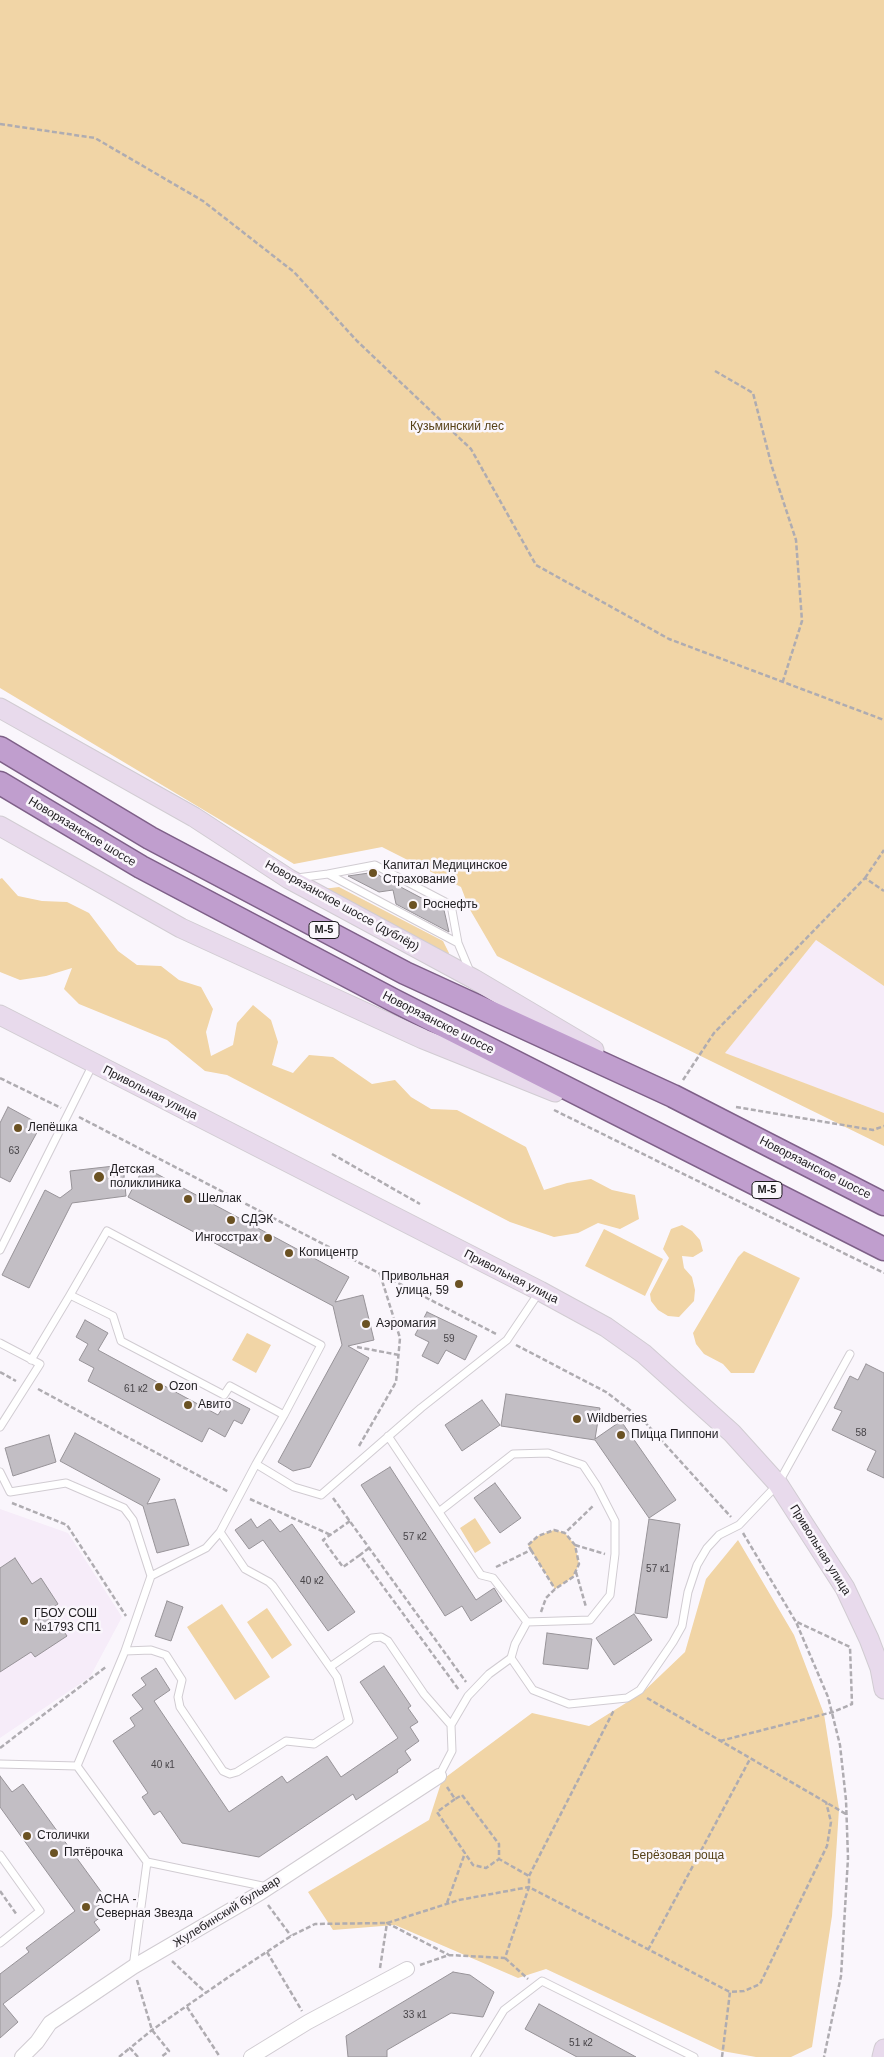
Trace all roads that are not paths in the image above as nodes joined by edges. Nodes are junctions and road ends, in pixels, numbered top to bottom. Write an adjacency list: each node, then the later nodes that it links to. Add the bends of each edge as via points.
1 (0, 708): 6 (main road, Новорязанское шоссе (дублёр), via 194,817)
2 (0, 748): 17 (highway, Новорязанское шоссе / М-5, via 150,838 405,973)
3 (0, 783): 18 (highway, Новорязанское шоссе / М-5, via 150,871)
4 (0, 826): 18 (main road, via 181,928 423,1039)
5 (328, 874): 6 (lane); 7 (lane, via 375,865); 13 (lane, via 426,923)
6 (290, 879): 14 (main road, Новорязанское шоссе (дублёр))
7 (402, 879): 8 (lane); 9 (lane)
8 (419, 888): 10 (lane); 11 (lane)
9 (404, 889)
10 (434, 896): 12 (lane); 13 (lane, via 451,905)
11 (421, 898)
12 (436, 906)
13 (458, 943): 14 (lane)
14 (474, 978): 17 (main road, Новорязанское шоссе (дублёр))
15 (0, 1016): 16 (main road, Привольная улица)
16 (93, 1064): 20 (lane); 22 (main road, Привольная улица)
17 (666, 1092): 19 (highway, Новорязанское шоссе / М-5)
18 (650, 1131): 21 (highway, Новорязанское шоссе / М-5)
19 (884, 1204)
20 (0, 1250)
21 (884, 1250)
22 (540, 1291): 29 (lane, via 507,1340); 32 (main road, Привольная улица, via 606,1327 644,1354 732,1433)
23 (70, 1295): 26 (lane); 27 (lane, via 113,1316 121,1341 224,1395 230,1386); 27 (lane, via 107,1231 321,1345)
24 (0, 1342): 26 (lane)
25 (850, 1354): 32 (lane)
26 (31, 1360): 28 (lane, via 40,1364)
27 (284, 1415): 30 (lane)
28 (0, 1427)
29 (388, 1436): 30 (lane, via 322,1495 294,1487); 33 (lane)
30 (256, 1464): 34 (lane)
31 (0, 1472): 35 (lane, via 10,1492 66,1483 124,1508 133,1520)
32 (778, 1484): 38 (lane, via 739,1525 719,1535 707,1548 688,1592 682,1626 640,1690 628,1698 569,1704 533,1690); 39 (main road, Привольная улица, via 845,1588)
33 (440, 1511): 36 (lane, via 481,1575 493,1578); 36 (lane, via 513,1454 548,1453 583,1465 615,1521 610,1595 590,1620)
34 (220, 1532): 35 (lane, via 206,1548); 40 (lane, via 243,1567 273,1586)
35 (151, 1576): 37 (lane)
36 (528, 1622): 38 (lane)
37 (125, 1651): 40 (lane, via 151,1650 166,1655 182,1680 178,1697 180,1708 223,1770 230,1774 278,1744 292,1741 314,1744 349,1721 337,1677); 44 (lane)
38 (511, 1658): 42 (lane, via 473,1691)
39 (882, 1666): 41 (main road, Привольная улица)
40 (330, 1667): 42 (lane, via 372,1638 381,1637 388,1641 424,1694)
41 (884, 1689)
42 (451, 1725): 45 (lane, via 452,1751)
43 (0, 1764): 44 (lane)
44 (77, 1766): 47 (lane)
45 (440, 1776): 48 (street, Жулебинский бульвар)
46 (0, 1855): 49 (lane, via 40,1911)
47 (147, 1862): 48 (lane); 50 (lane)
48 (264, 1890): 50 (street, Жулебинский бульвар)
49 (0, 1943)
50 (133, 1967): 53 (street, Жулебинский бульвар, via 50,2023)
51 (407, 1969): 54 (street)
52 (884, 2050): 57 (main road)
53 (22, 2057)
54 (251, 2057)
55 (475, 2057): 56 (lane, via 504,2010 542,1981)
56 (694, 2057)
57 (882, 2057)

